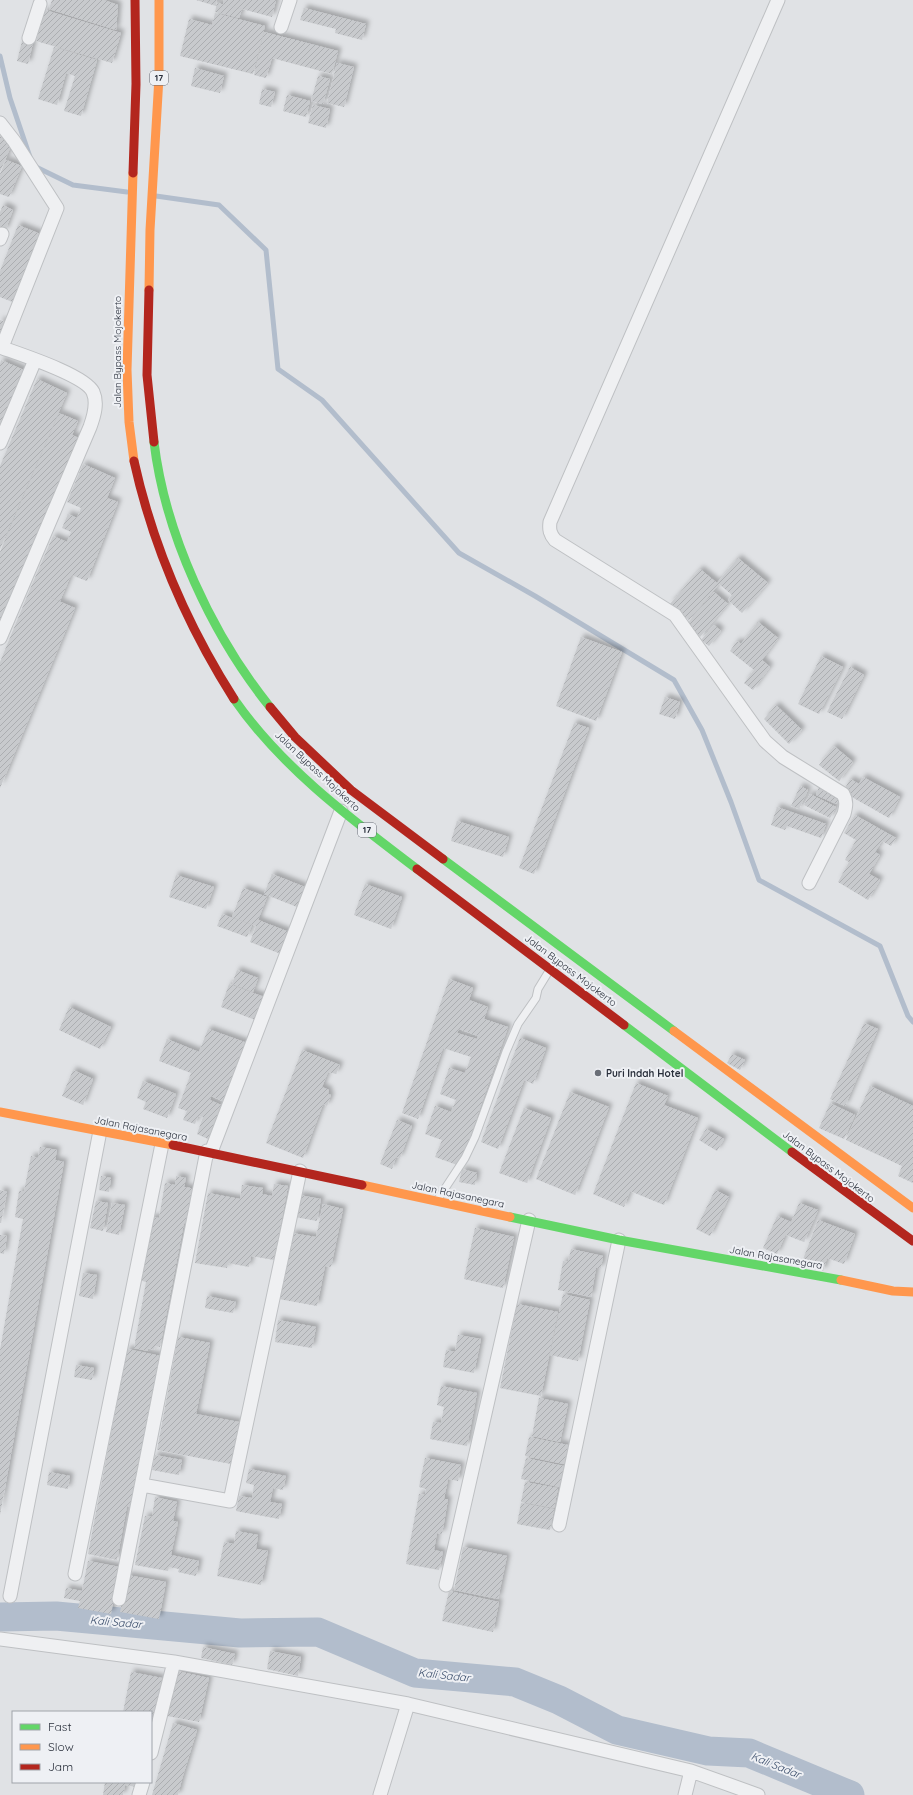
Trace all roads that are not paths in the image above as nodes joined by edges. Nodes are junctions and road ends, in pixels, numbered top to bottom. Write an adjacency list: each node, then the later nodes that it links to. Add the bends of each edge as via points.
1 (135, 0): 13 (main road, Jalan Bypass Mojokerto / 17, via 135,154 130,224 126,379 136,470 152,527 175,590 196,635 235,700 273,745)
2 (159, 0): 22 (main road, Jalan Bypass Mojokerto / 17, via 159,77 150,230 147,375 157,468 168,511 194,581 222,637 259,692 295,737 351,790)
3 (290, 0): 6 (street)
4 (778, 0): 14 (street, via 549,529 555,540 675,615 765,741 783,757 843,794 846,799 844,814)
5 (38, 1): 7 (street)
6 (281, 27)
7 (29, 38)
8 (0, 123): 9 (street, via 57,208)
9 (1, 347): 10 (street)
10 (35, 360): 11 (street); 12 (street, via 84,382 92,390 95,401 94,414)
11 (0, 443)
12 (0, 638)
13 (341, 811): 15 (main road, Jalan Bypass Mojokerto / 17); 19 (street)
14 (809, 883)
15 (550, 968): 21 (lane, via 536,998 518,1024 465,1158); 25 (main road, Jalan Bypass Mojokerto / 17)
16 (0, 1112): 17 (main road, Jalan Rajasanegara)
17 (100, 1132): 18 (main road, Jalan Rajasanegara); 31 (street)
18 (162, 1144): 19 (main road, Jalan Rajasanegara); 29 (street)
19 (209, 1151): 20 (main road, Jalan Rajasanegara); 27 (street)
20 (300, 1171): 21 (main road, Jalan Rajasanegara); 27 (street, via 230,1501)
21 (437, 1201): 23 (main road, Jalan Rajasanegara)
22 (913, 1208)
23 (529, 1220): 24 (main road, Jalan Rajasanegara); 30 (street)
24 (619, 1240): 26 (main road, Jalan Rajasanegara, via 893,1291); 28 (street)
25 (913, 1241)
26 (913, 1292)
27 (142, 1486): 32 (street)
28 (559, 1525)
29 (75, 1574)
30 (446, 1585)
31 (10, 1596)
32 (119, 1599)
33 (0, 1640): 34 (street)
34 (174, 1662): 35 (street); 36 (street)
35 (408, 1704): 37 (street); 40 (street)
36 (152, 1749)
37 (692, 1771): 41 (street); 42 (street)
38 (143, 1783): 39 (street)
39 (139, 1795)
40 (380, 1795)
41 (685, 1795)
42 (758, 1795)

